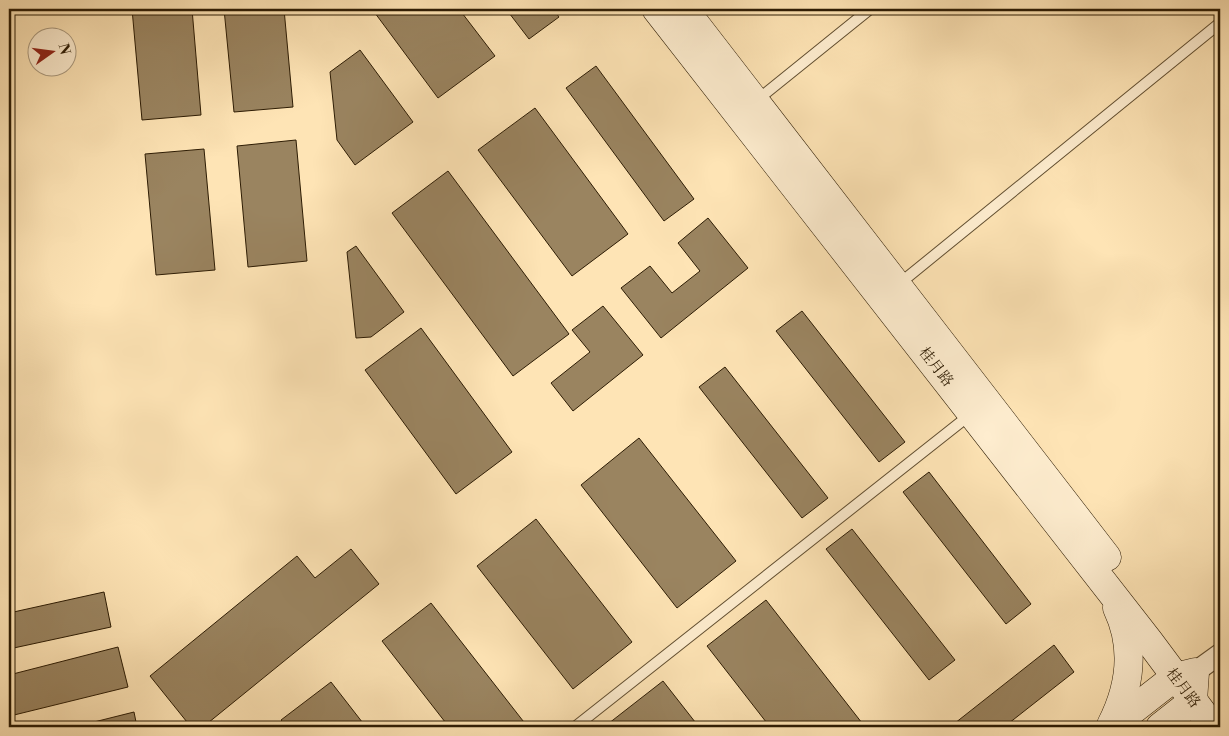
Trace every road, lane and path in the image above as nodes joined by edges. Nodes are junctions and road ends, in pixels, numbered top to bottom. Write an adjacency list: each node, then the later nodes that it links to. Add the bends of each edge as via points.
1 (656, 9): 7 (main road, 桂月路)
2 (684, 9): 5 (main road, 桂月路)
3 (870, 9): 5 (lane)
4 (1220, 23): 6 (lane)
5 (755, 101): 6 (main road, 桂月路)
6 (898, 286): 10 (main road, 桂月路)
7 (972, 414): 8 (main road, 桂月路); 13 (lane)
8 (1108, 589): 10 (main road, 桂月路); 14 (main road, via 1122,622 1129,662 1121,705)
9 (1220, 654): 10 (street)
10 (1185, 674): 11 (main road); 12 (main road, 桂月路); 14 (main road)
11 (1194, 701): 15 (main road); 16 (main road, 桂月路)
12 (1220, 705)
13 (575, 727)
14 (1110, 727)
15 (1160, 727)
16 (1213, 727)

